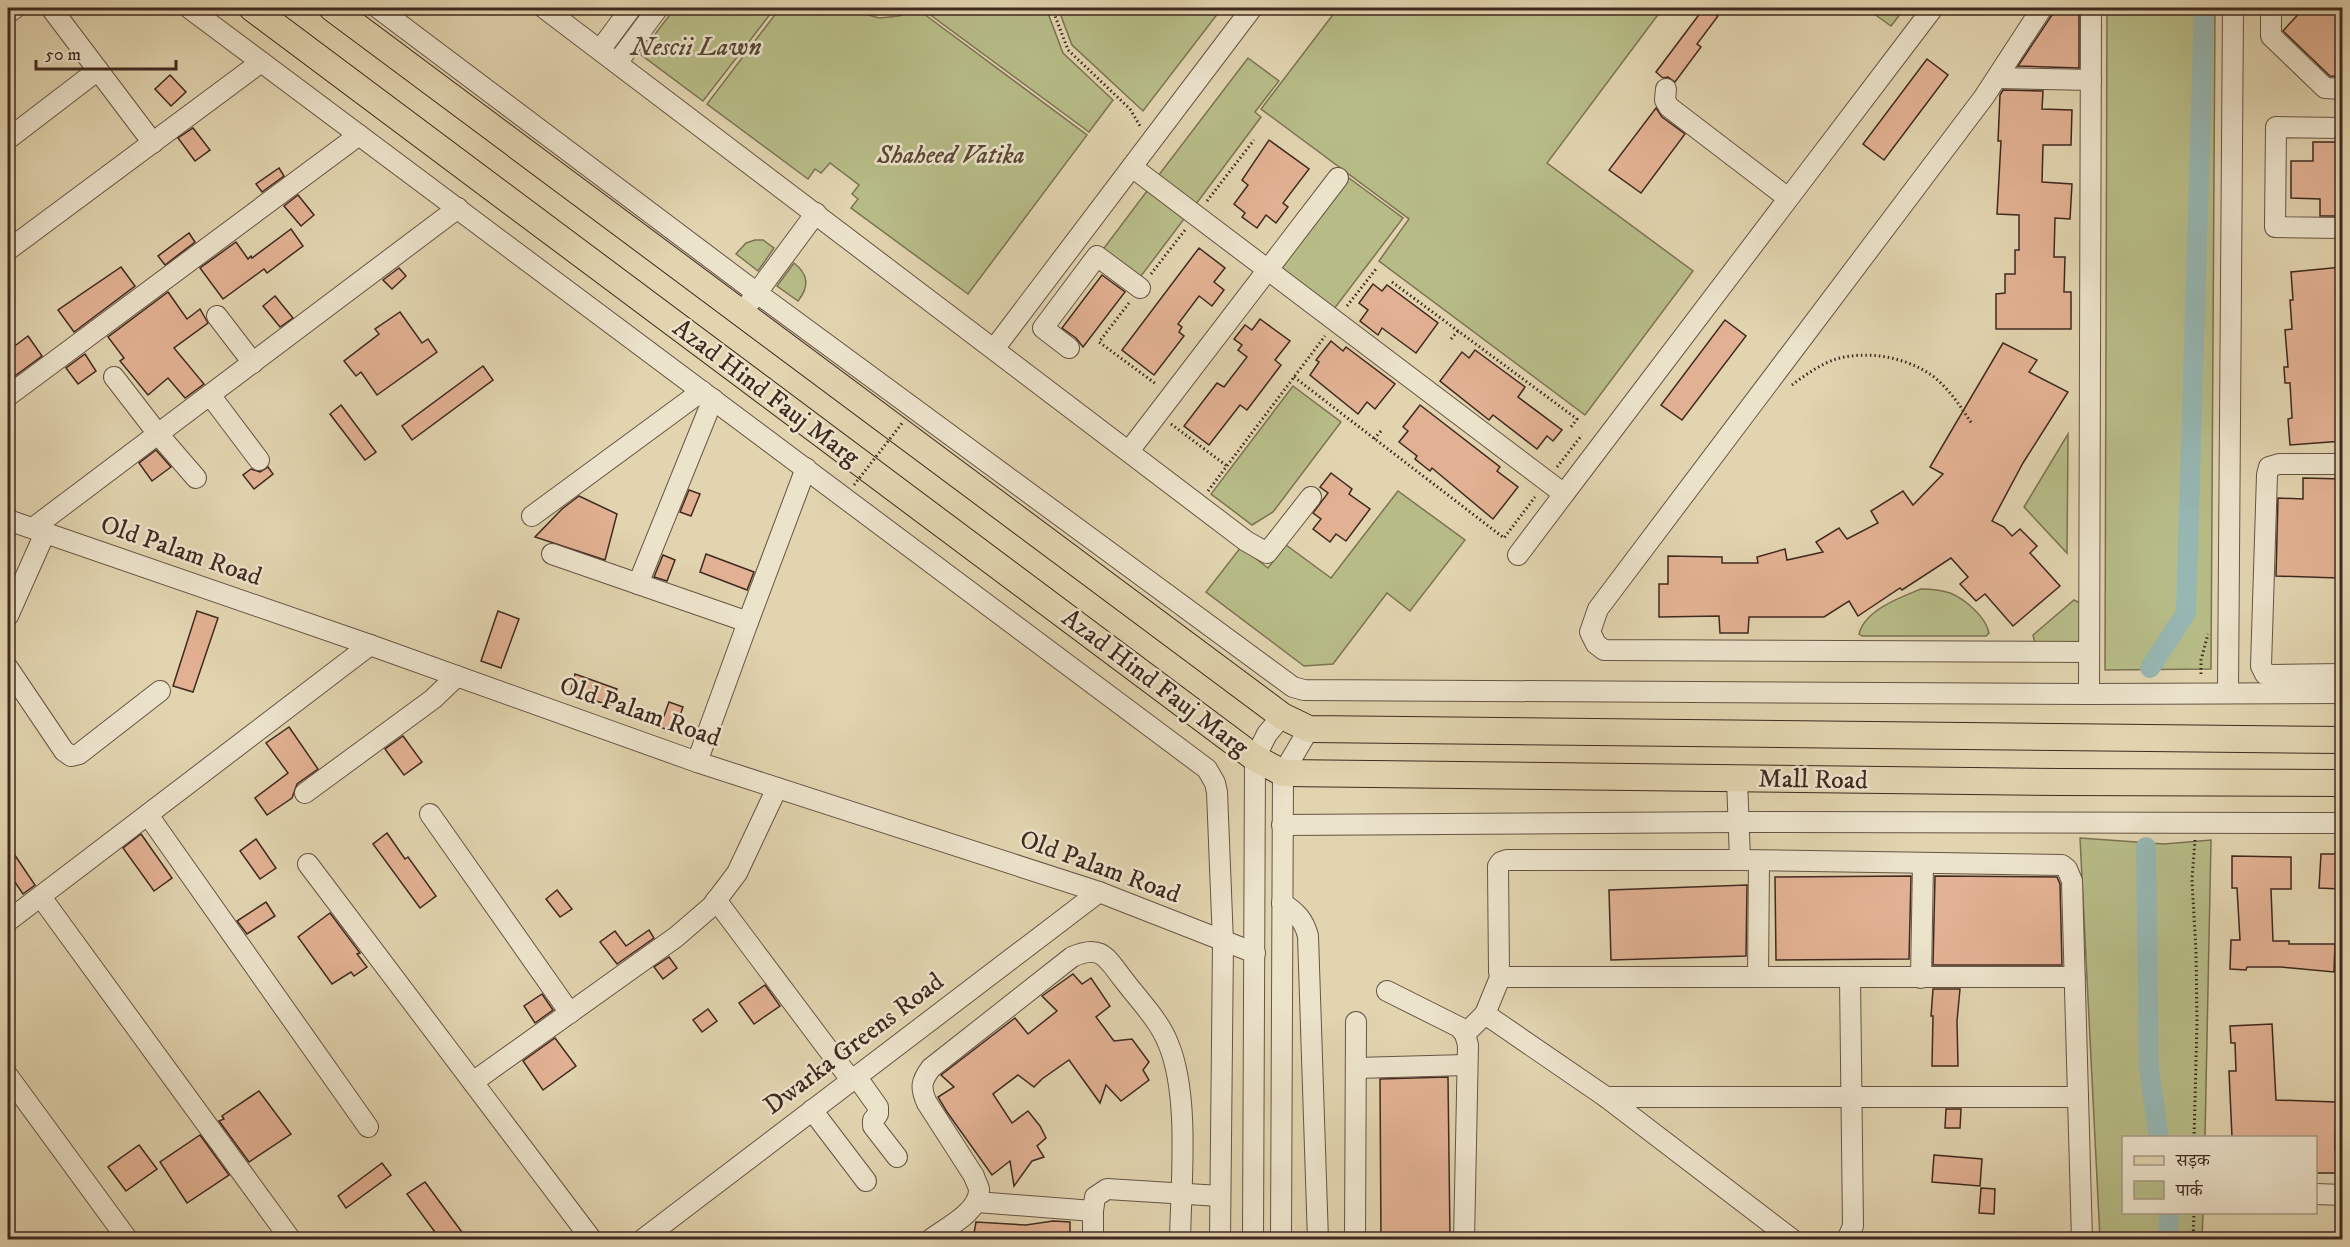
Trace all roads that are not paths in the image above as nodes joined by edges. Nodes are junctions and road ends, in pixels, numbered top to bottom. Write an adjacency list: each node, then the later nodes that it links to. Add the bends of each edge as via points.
1 (15, 8): 16 (street)
2 (51, 8): 20 (street)
3 (189, 8): 18 (street)
4 (252, 8): 77 (main road, Azad Hind Fauj Marg)
5 (332, 8): 39 (main road, Azad Hind Fauj Marg)
6 (378, 8): 39 (street)
7 (544, 8): 17 (street)
8 (631, 8): 17 (street)
9 (658, 8): 19 (street)
10 (1252, 8): 29 (street)
11 (1933, 8): 31 (street)
12 (2042, 8): 21 (street)
13 (2091, 8): 22 (street)
14 (2234, 8): 71 (street)
15 (2271, 8): 24 (street, via 2271,36 2325,88)
16 (8, 13)
17 (600, 50): 19 (street)
18 (261, 62): 26 (street); 28 (street)
19 (617, 63): 33 (street)
20 (98, 70): 27 (street); 28 (street)
21 (1997, 78): 22 (street); 66 (street, via 1598,609 1590,632 1604,650)
22 (2091, 80): 66 (street)
23 (1666, 89): 31 (street, via 1665,100 1670,107)
24 (2343, 89)
25 (2343, 128): 34 (street, via 2276,128 2275,227)
26 (359, 135): 32 (street); 48 (street)
27 (8, 139)
28 (153, 143): 35 (street)
29 (1132, 167): 36 (street); 37 (street)
30 (1338, 178): 36 (street)
31 (1788, 198): 55 (street)
32 (458, 208): 44 (street); 47 (street)
33 (816, 213): 39 (street); 42 (street)
34 (2343, 228)
35 (8, 250)
36 (1268, 270): 50 (street); 55 (street)
37 (1040, 288): 40 (street); 42 (street)
38 (1140, 288): 40 (street, via 1097,256)
39 (750, 303): 73 (street, via 1293,687); 74 (main road, Azad Hind Fauj Marg)
40 (1061, 304): 43 (street, via 1042,328)
41 (217, 316): 44 (street)
42 (994, 348): 50 (street)
43 (1069, 348)
44 (253, 363): 46 (street)
45 (114, 377): 49 (street)
46 (210, 395): 49 (street); 51 (street)
47 (708, 395): 53 (street); 57 (street); 62 (street)
48 (8, 396)
49 (158, 434): 54 (street); 59 (street)
50 (1129, 451): 56 (street, via 1245,541 1267,553)
51 (260, 460)
52 (2343, 464): 68 (street, via 2269,467 2261,666 2265,674 2272,675)
53 (806, 468): 64 (street); 97 (street, via 1207,769 1217,792)
54 (196, 478)
55 (1564, 494): 61 (street)
56 (1311, 497)
57 (532, 516)
58 (8, 520): 59 (street, Old Palam Road)
59 (39, 530): 63 (street); 65 (street, Old Palam Road)
60 (552, 555): 62 (street)
61 (1518, 555)
62 (638, 584): 64 (street)
63 (8, 616)
64 (748, 622): 78 (street)
65 (370, 645): 69 (street, Old Palam Road); 85 (street)
66 (2089, 652): 73 (street)
67 (8, 668): 70 (street, via 70,756 79,754)
68 (2343, 674)
69 (457, 676): 78 (street, Old Palam Road); 83 (street, via 433,699)
70 (160, 691)
71 (2228, 693): 72 (street); 73 (street)
72 (2343, 693)
73 (2089, 694)
74 (1282, 716): 75 (main road, Azad Hind Fauj Marg); 77 (street)
75 (1309, 729): 76 (main road, Mall Road); 79 (street)
76 (2343, 740)
77 (1255, 758): 79 (main road, Azad Hind Fauj Marg); 98 (street)
78 (697, 762): 82 (street, Old Palam Road)
79 (1283, 773): 80 (main road, Mall Road); 88 (street)
80 (1737, 779): 81 (main road, Mall Road); 86 (street)
81 (2343, 783)
82 (777, 788): 92 (street, Old Palam Road); 94 (street, via 737,873)
83 (305, 793)
84 (430, 814): 105 (street)
85 (148, 815): 93 (street); 118 (street)
86 (1738, 822): 87 (street); 88 (street); 89 (street)
87 (2343, 823)
88 (1282, 825): 95 (street)
89 (1750, 860): 90 (street); 99 (street, via 1501,862); 100 (street)
90 (1923, 863): 101 (street, via 2062,864 2072,881); 103 (street)
91 (308, 864): 113 (street)
92 (1099, 892): 97 (street, Old Palam Road); 112 (street, Dwarka Greens Road)
93 (41, 897): 96 (street); 128 (street)
94 (716, 900): 105 (street, via 676,937); 112 (street)
95 (1282, 903): 136 (street); 137 (street, via 1300,917 1308,936)
96 (8, 921)
97 (1223, 942): 98 (street, Old Palam Road); 124 (street)
98 (1255, 953): 135 (street)
99 (1501, 975): 100 (street); 106 (street)
100 (1758, 977): 102 (street)
101 (2075, 977): 103 (street); 116 (street)
102 (1850, 978): 103 (street); 115 (street)
103 (1920, 978)
104 (1387, 991): 108 (street, via 1451,1021)
105 (570, 1013): 113 (street)
106 (1485, 1014): 108 (street); 114 (street)
107 (1356, 1022): 110 (street)
108 (1466, 1034): 109 (street)
109 (1466, 1065): 110 (street); 139 (street)
110 (1356, 1068): 138 (street)
111 (8, 1076): 127 (street)
112 (854, 1078): 117 (street, Dwarka Greens Road); 119 (street, via 878,1107 873,1126)
113 (473, 1082): 129 (street)
114 (1605, 1097): 115 (street); 140 (street)
115 (1851, 1097): 116 (street); 141 (street, via 1853,1226)
116 (2078, 1097): 142 (street)
117 (812, 1110): 120 (street); 130 (street, Dwarka Greens Road)
118 (368, 1127)
119 (897, 1157)
120 (866, 1181)
121 (1181, 1194): 124 (street); 125 (street, via 1178,1071 1168,1041 1107,958 1097,951 1085,951 1072,957 931,1068 923,1079 927,1103 974,1176 979,1188); 126 (street, via 1107,1189 1095,1197); 133 (street)
122 (2317, 1194): 123 (street)
123 (2343, 1195)
124 (1220, 1196): 134 (street)
125 (977, 1202): 126 (street); 131 (street)
126 (1093, 1211): 132 (street)
127 (128, 1239)
128 (291, 1239)
129 (592, 1239)
130 (642, 1239)
131 (930, 1239)
132 (1093, 1239)
133 (1180, 1239)
134 (1220, 1239)
135 (1253, 1239)
136 (1281, 1239)
137 (1318, 1239)
138 (1355, 1239)
139 (1464, 1239)
140 (1793, 1239)
141 (1847, 1239)
142 (2082, 1239)

